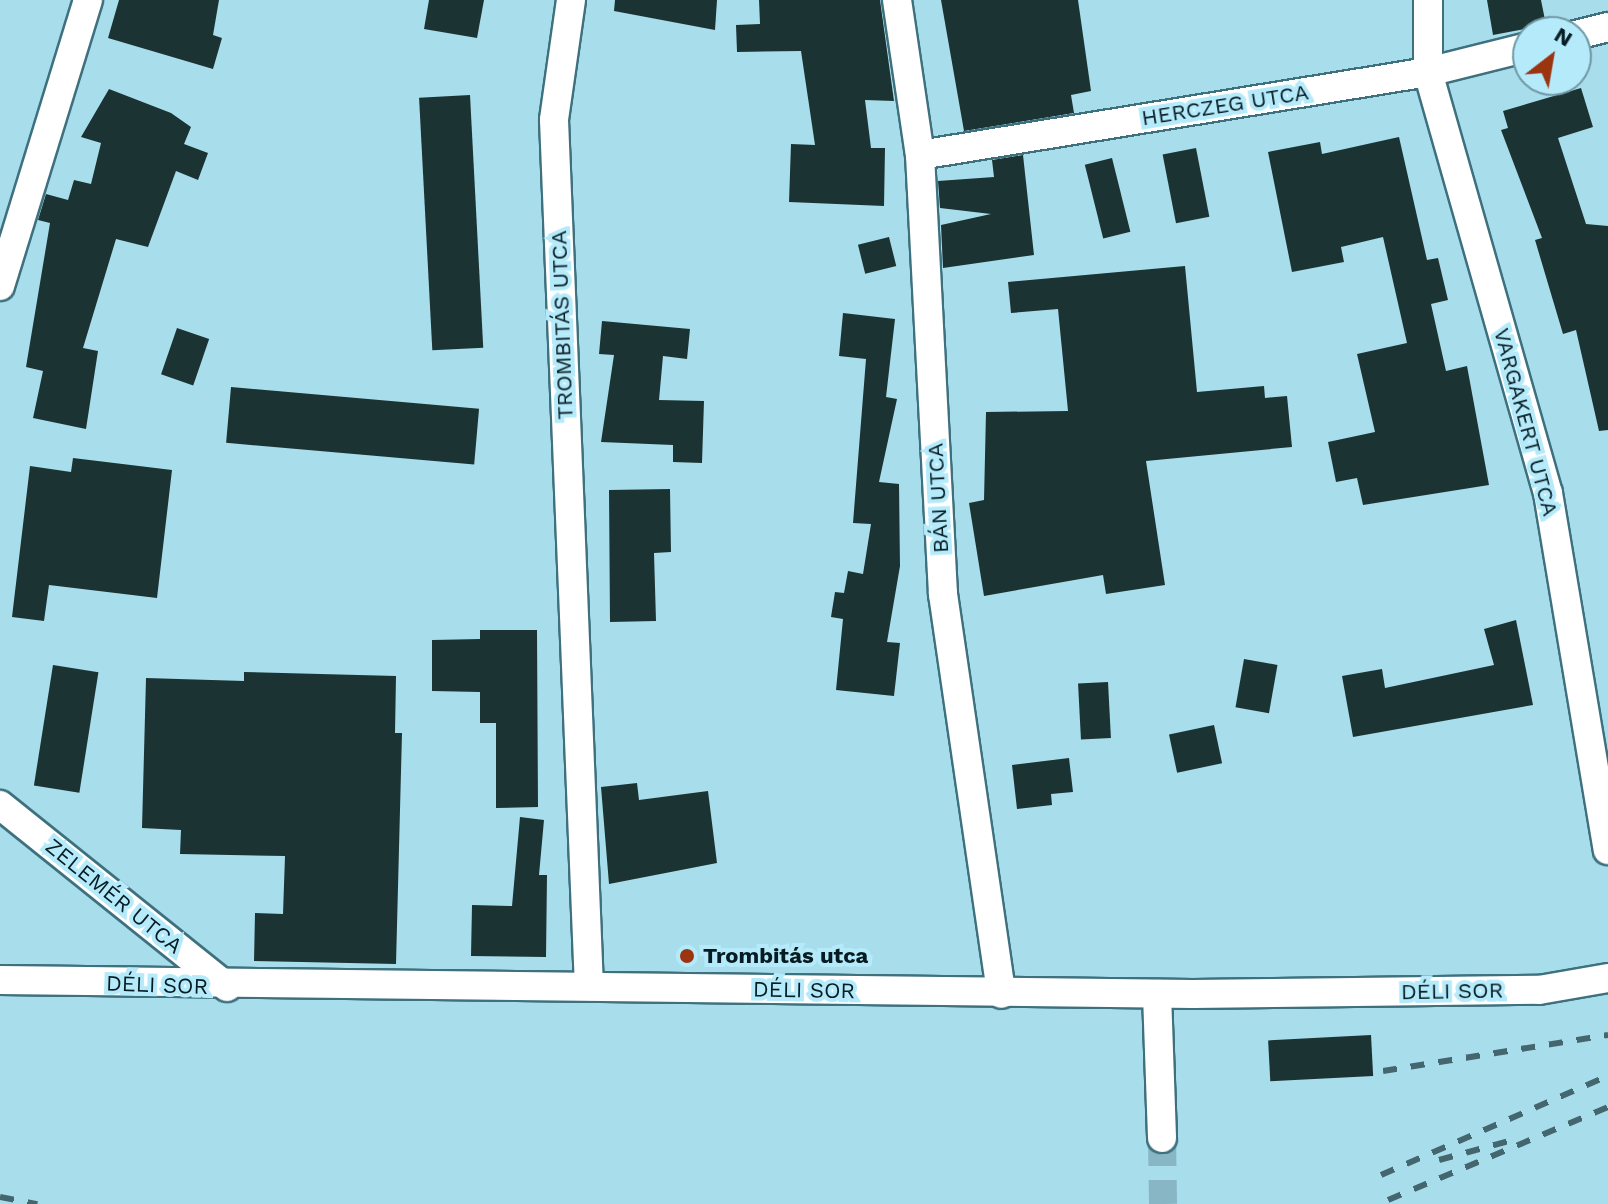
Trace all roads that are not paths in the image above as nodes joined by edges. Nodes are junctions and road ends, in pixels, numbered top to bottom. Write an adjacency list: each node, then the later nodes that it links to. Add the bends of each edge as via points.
1 (88, 0): 8 (street)
2 (571, 0): 13 (street, TROMBITÁS UTCA, via 554,120)
3 (897, 0): 7 (street, BÁN UTCA)
4 (1428, 0): 6 (street, VARGAKERT UTCA)
5 (1512, 51): 6 (street, HERCZEG UTCA)
6 (1428, 72): 7 (street, HERCZEG UTCA); 10 (street, VARGAKERT UTCA, via 1548,493)
7 (920, 155): 15 (street, BÁN UTCA, via 943,594)
8 (0, 286)
9 (0, 805): 14 (street, ZELEMÉR UTCA)
10 (1608, 850)
11 (1608, 978): 16 (street, DÉLI SOR, via 1539,990)
12 (0, 980): 14 (street, DÉLI SOR)
13 (589, 986): 14 (street, DÉLI SOR); 15 (street, DÉLI SOR)
14 (227, 987)
15 (1001, 994): 16 (street, DÉLI SOR)
16 (1157, 994): 17 (street)
17 (1162, 1138)

